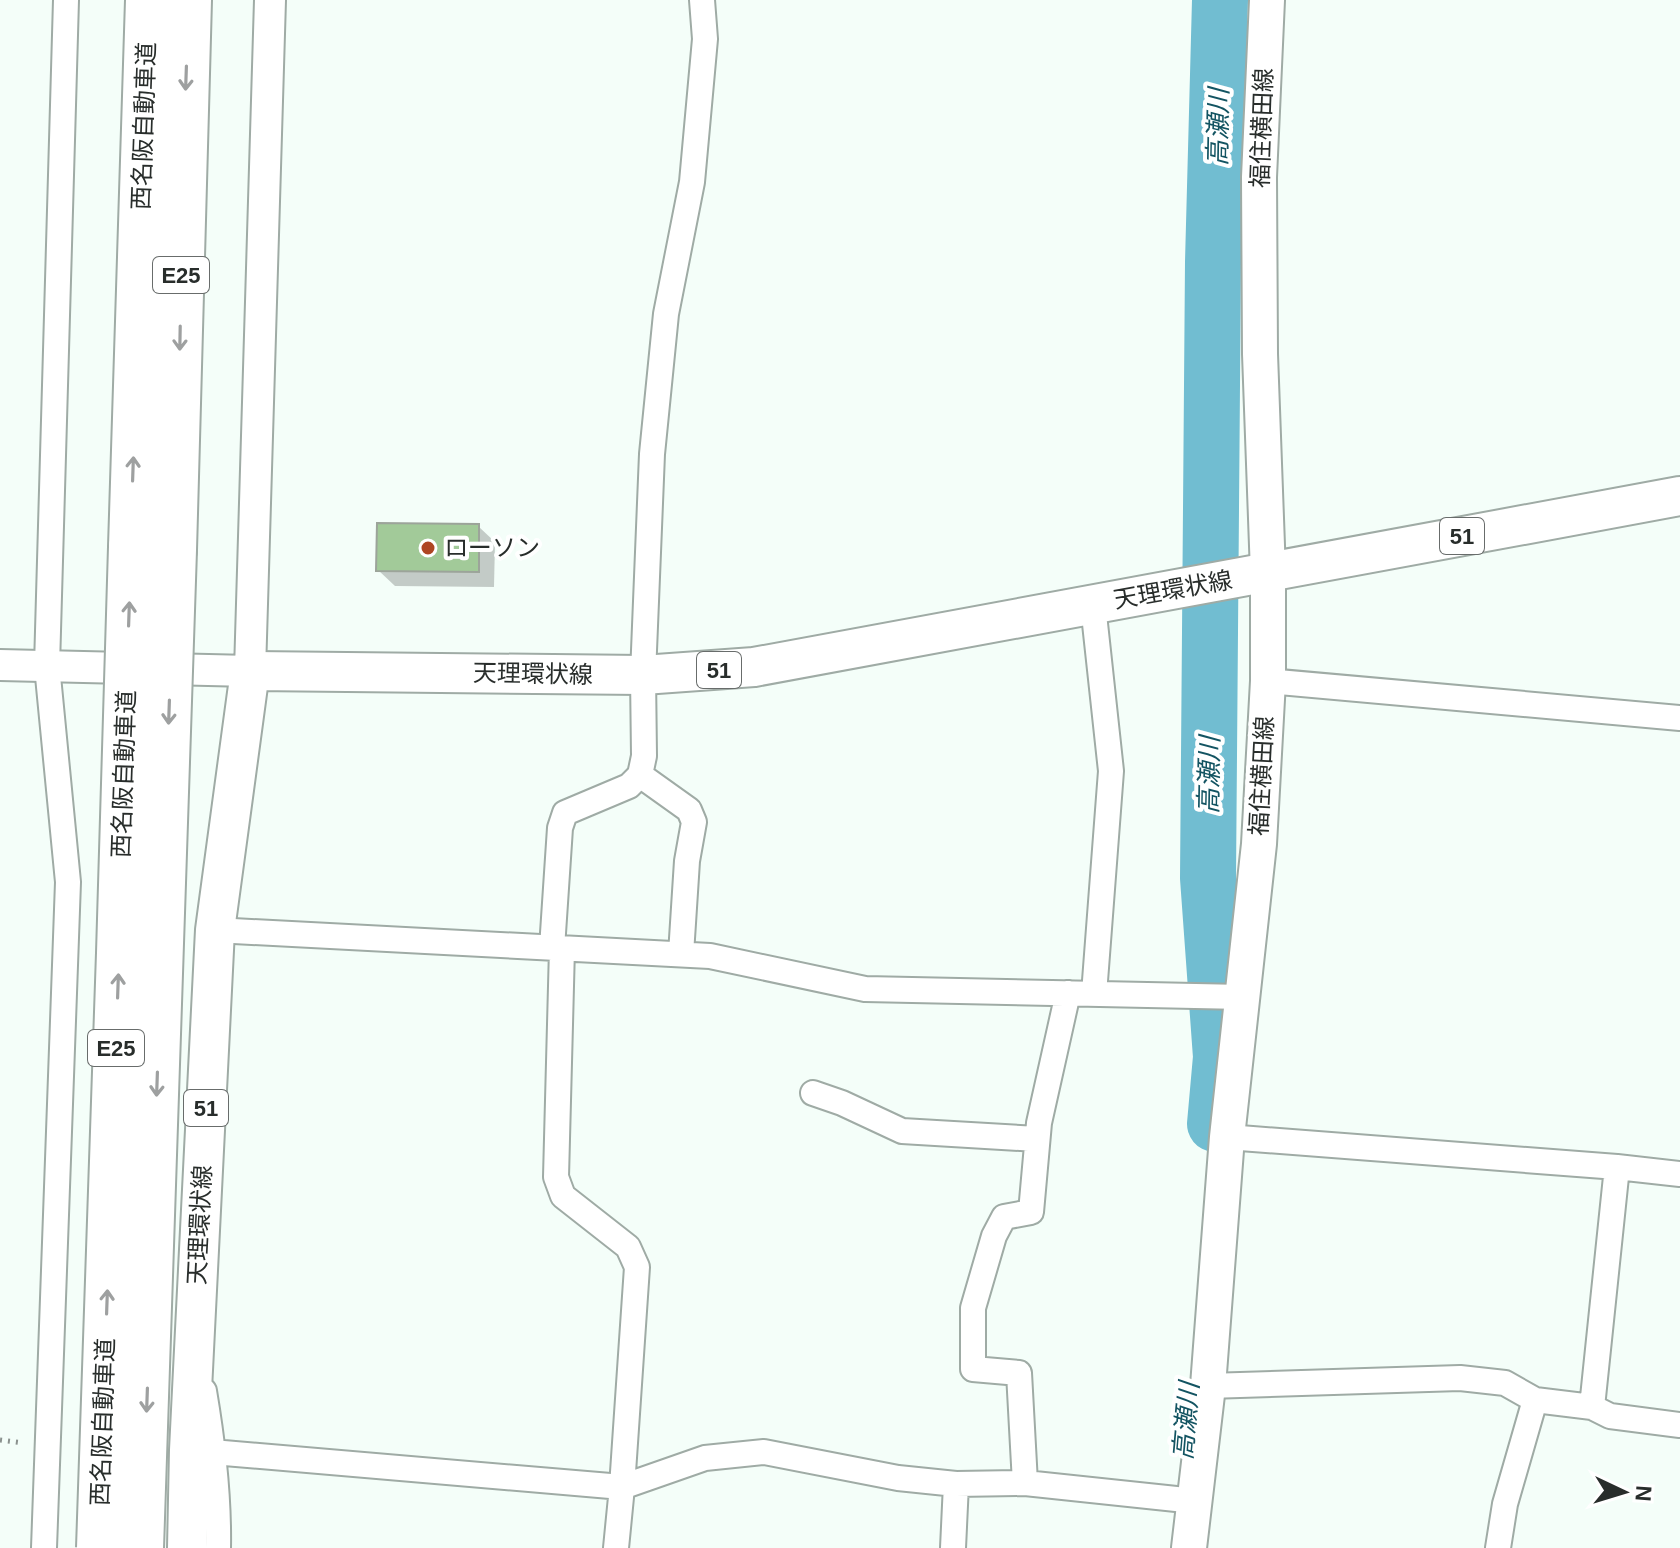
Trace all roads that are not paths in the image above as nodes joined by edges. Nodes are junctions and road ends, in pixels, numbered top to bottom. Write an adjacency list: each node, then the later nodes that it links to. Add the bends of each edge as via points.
1 (66, 0): 11 (street)
2 (148, 0): 38 (highway, 西名阪自動車道 / E25, one-way to 2, bridge)
3 (189, 0): 39 (highway, 西名阪自動車道 / E25, one-way to 39, bridge)
4 (270, 0): 12 (street)
5 (702, 0): 13 (street, via 705,39 692,182 666,314 652,454)
6 (1267, 0): 8 (main road, 福住横田線, via 1259,177)
7 (1680, 496): 8 (main road, 天理環状線 / 51)
8 (1256, 575): 9 (main road, 天理環状線 / 51); 14 (main road, 福住横田線)
9 (1093, 605): 13 (main road, 天理環状線 / 51, via 754,667); 21 (street, via 1111,771)
10 (0, 665): 11 (street)
11 (47, 666): 12 (street); 37 (street, via 68,882)
12 (250, 671): 13 (main road, 天理環状線 / 51); 17 (main road, 天理環状線 / 51)
13 (643, 675): 16 (street)
14 (1268, 681): 15 (street); 22 (main road, 福住横田線)
15 (1680, 718)
16 (640, 775): 18 (street, via 629,786 565,813 560,828); 19 (street, via 689,810 694,822)
17 (215, 930): 18 (street); 32 (main road, 天理環状線 / 51, via 195,1333)
18 (557, 948): 19 (street); 35 (street, via 556,1177 563,1196 628,1247 637,1267)
19 (681, 954): 20 (street, via 865,989)
20 (1068, 993): 21 (street); 25 (street)
21 (1094, 994): 22 (street)
22 (1243, 997): 24 (main road, 福住横田線)
23 (813, 1093): 25 (street, via 902,1131)
24 (1227, 1137): 26 (street); 28 (main road, 福住横田線)
25 (1037, 1139): 33 (street, via 1031,1212 1004,1217 973,1308 973,1369 1019,1373)
26 (1617, 1167): 27 (street); 30 (street)
27 (1680, 1174)
28 (1208, 1386): 29 (street, via 1460,1378 1505,1383); 36 (main road, 福住横田線)
29 (1535, 1400): 30 (street); 45 (street)
30 (1592, 1407): 31 (street, via 1610,1416)
31 (1680, 1425)
32 (202, 1451): 35 (street); 40 (main road, 天理環状線 / 51); 41 (street, via 219,1508)
33 (1025, 1483): 34 (street); 36 (street)
34 (956, 1484): 35 (street, via 764,1452 705,1458); 43 (street)
35 (622, 1487): 42 (street)
36 (1195, 1501): 44 (main road, 福住横田線)
37 (44, 1548)
38 (99, 1548)
39 (141, 1548)
40 (187, 1548)
41 (218, 1548)
42 (616, 1548)
43 (953, 1548)
44 (1189, 1548)
45 (1498, 1548)

